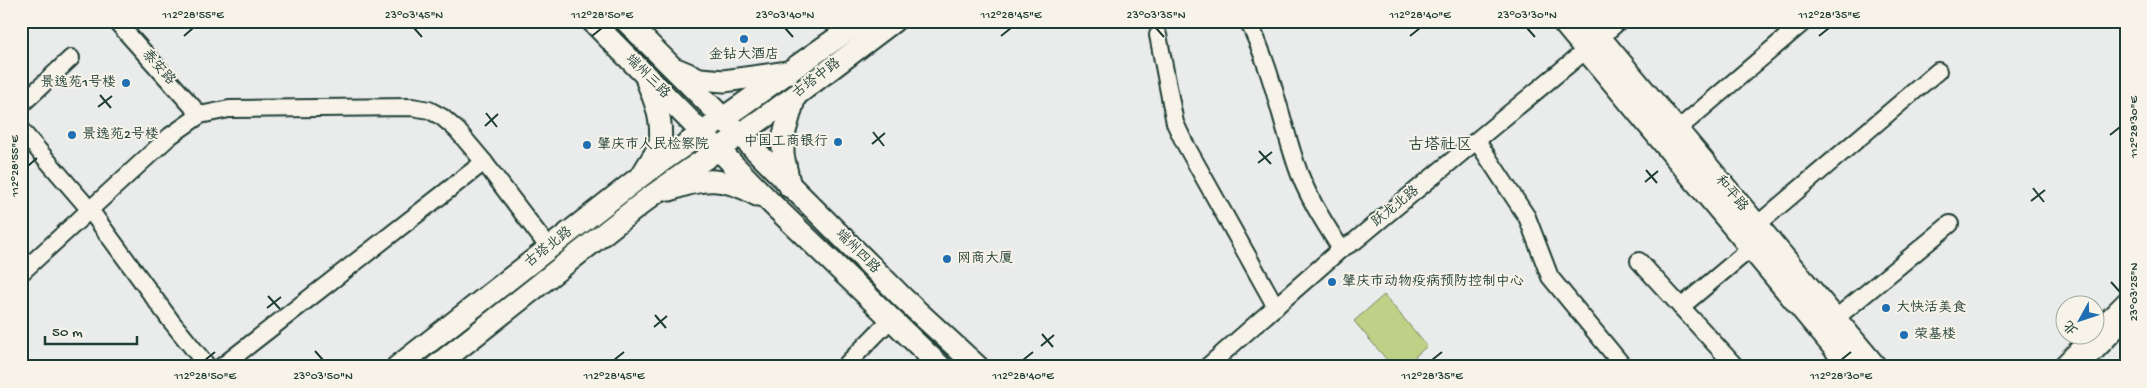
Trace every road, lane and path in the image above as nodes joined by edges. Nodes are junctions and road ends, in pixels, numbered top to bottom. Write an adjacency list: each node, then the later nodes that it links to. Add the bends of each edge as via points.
1 (116, 21): 20 (street, 泰安路)
2 (592, 21): 17 (main road, 端州三路)
3 (626, 21): 14 (main road, 端州三路)
4 (861, 21): 16 (main road, 古塔中路)
5 (1248, 21): 37 (street, via 1266,61 1296,165 1312,202)
6 (1562, 21): 12 (main road, 和平路)
7 (1586, 21): 12 (main road, 和平路)
8 (1619, 21): 12 (street, 跃龙北路)
9 (1805, 21): 23 (street)
10 (886, 23): 18 (main road, 古塔中路)
11 (1158, 35): 42 (street, via 1175,123)
12 (1593, 44): 23 (main road, 和平路); 26 (street, 跃龙北路); 38 (main road, 和平路)
13 (71, 58): 19 (street)
14 (670, 67): 16 (main road, via 700,79 724,81); 21 (main road, 端州三路)
15 (1938, 71): 35 (street)
16 (790, 72): 21 (main road, 古塔中路)
17 (644, 74): 24 (main road, 端州三路); 29 (main road, via 654,99 660,144)
18 (795, 96): 25 (main road, 古塔中路); 30 (main road, via 783,138 782,155)
19 (21, 105)
20 (200, 116): 28 (street, via 229,109 429,110 452,126); 33 (street, via 170,136)
21 (722, 119): 24 (main road, 古塔中路); 25 (main road, 端州三路)
22 (21, 130): 33 (street)
23 (1677, 130): 35 (main road, 和平路)
24 (703, 133): 27 (main road, 端州三路); 29 (main road, 古塔北路)
25 (738, 135): 27 (main road, 古塔中路); 30 (main road, 端州四路)
26 (1477, 141): 37 (street, 跃龙北路); 57 (street, via 1527,217 1550,277)
27 (718, 149): 31 (main road, 古塔北路); 32 (main road, 端州四路)
28 (484, 162): 36 (street); 51 (street)
29 (641, 176): 36 (main road, 古塔北路)
30 (790, 187): 49 (main road, 端州四路)
31 (650, 197): 32 (main road, via 686,184 714,179 741,186); 53 (main road, 古塔北路)
32 (772, 204): 45 (main road, 端州四路)
33 (90, 210): 40 (street); 50 (street)
34 (1950, 224): 44 (street)
35 (1757, 225): 44 (main road, 和平路)
36 (549, 248): 52 (main road, 古塔北路)
37 (1342, 249): 42 (street, 跃龙北路)
38 (1750, 249): 43 (street); 59 (main road, 和平路)
39 (1639, 261): 43 (street)
40 (21, 273)
41 (2126, 300): 47 (street)
42 (1276, 307): 56 (street, 跃龙北路)
43 (1681, 307): 58 (street)
44 (1836, 318): 60 (main road, 和平路)
45 (890, 320): 54 (street); 55 (main road, 端州四路)
46 (2126, 320): 62 (street)
47 (2104, 322)
48 (2081, 346): 61 (street)
49 (972, 365)
50 (208, 367)
51 (221, 367)
52 (397, 367)
53 (435, 367)
54 (844, 367)
55 (942, 367)
56 (1208, 367)
57 (1624, 367)
58 (1736, 367)
59 (1850, 367)
60 (1876, 367)
61 (2060, 367)
62 (2082, 367)

